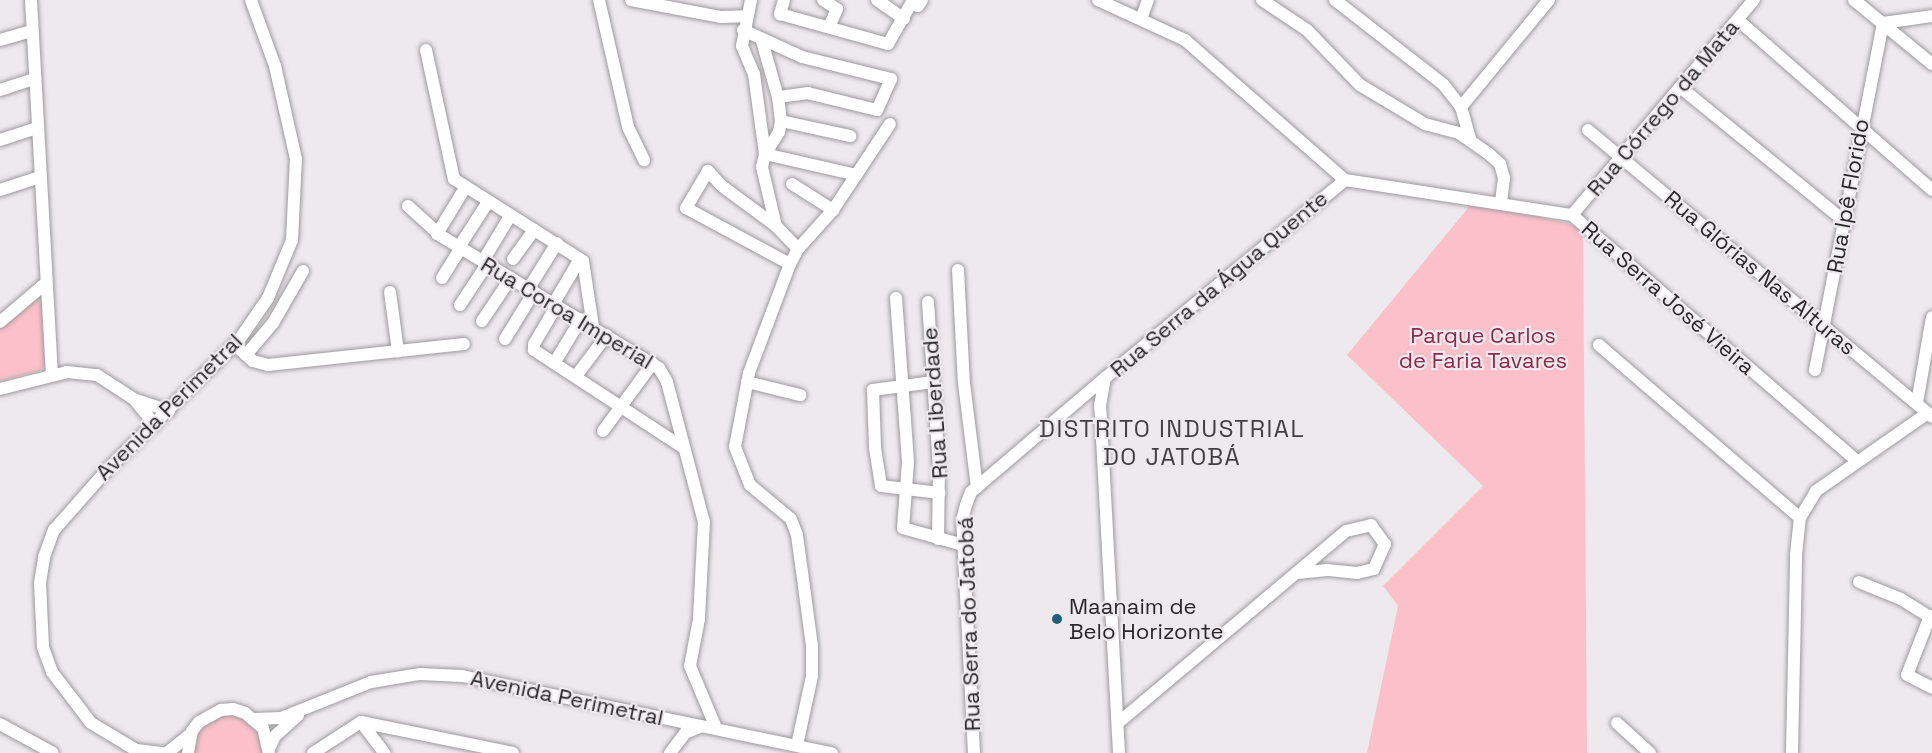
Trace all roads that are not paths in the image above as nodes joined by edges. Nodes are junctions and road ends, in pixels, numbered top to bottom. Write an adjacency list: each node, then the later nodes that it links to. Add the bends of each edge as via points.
1 (31, 0): 25 (street)
2 (251, 0): 90 (street, Avenida Perimetral, via 275,66 291,139 297,200 292,240 281,268 268,298)
3 (599, 0): 45 (street, via 628,127)
4 (631, 0): 17 (street, via 722,17)
5 (751, 0): 17 (street)
6 (784, 0): 23 (street, via 780,14)
7 (823, 0): 23 (street, via 837,9)
8 (877, 0): 19 (street)
9 (922, 0): 19 (street, via 918,6 912,2)
10 (1098, 0): 20 (street)
11 (1148, 0): 20 (street)
12 (1262, 0): 41 (street, via 1307,30 1360,85 1425,124)
13 (1335, 0): 34 (street, via 1443,84)
14 (1549, 0): 34 (street)
15 (1754, 0): 21 (street, Rua Córrego da Mata)
16 (1854, 0): 22 (street)
17 (745, 16): 24 (street)
18 (1932, 16): 22 (street)
19 (904, 19): 23 (street, via 888,44)
20 (1141, 19): 48 (street, via 1185,40)
21 (1738, 20): 31 (street, Rua Córrego da Mata); 37 (street)
22 (1883, 23): 29 (street); 37 (street, Rua Ipê Florido)
23 (829, 27)
24 (743, 30): 27 (street); 43 (street, via 742,46 754,74)
25 (32, 31): 26 (street); 30 (street)
26 (0, 40)
27 (762, 41): 33 (street); 33 (street, via 841,69 891,79 878,111 808,93)
28 (426, 50): 50 (street, via 449,169)
29 (1932, 64)
30 (34, 79): 32 (street); 38 (street)
31 (1680, 87): 44 (street, Rua Córrego da Mata); 59 (street)
32 (0, 90)
33 (778, 97): 35 (street)
34 (1461, 107): 41 (street)
35 (781, 121): 40 (street); 43 (street)
36 (890, 124): 46 (street)
37 (1861, 126): 52 (street); 59 (street, Rua Ipê Florido)
38 (38, 128): 42 (street); 47 (street)
39 (1588, 130): 44 (street, Rua Glórias Nas Alturas)
40 (850, 136)
41 (1470, 139): 54 (street, via 1500,164 1504,178)
42 (0, 140)
43 (765, 154): 46 (street); 60 (street, via 762,167)
44 (1621, 156): 57 (street, Rua Córrego da Mata); 85 (street, Rua Glórias Nas Alturas)
45 (644, 160)
46 (857, 175): 56 (street)
47 (40, 177): 51 (street); 74 (street)
48 (1345, 180): 54 (street, Rua Serra José Vieira); 99 (street, Rua Serra da Água Quente)
49 (792, 184): 56 (street)
50 (465, 188): 53 (street); 62 (street)
51 (0, 190)
52 (1932, 190)
53 (488, 202): 58 (street); 64 (street)
54 (1502, 204): 57 (street, Rua Serra José Vieira)
55 (408, 206): 62 (street, Rua Coroa Imperial)
56 (833, 210): 65 (street)
57 (1572, 215): 114 (street, Rua Serra José Vieira)
58 (510, 216): 61 (street); 68 (street)
59 (1847, 223): 85 (street, Rua Ipê Florido)
60 (776, 226): 65 (street); 69 (street, via 708,171 686,208)
61 (534, 230): 63 (street); 66 (street)
62 (437, 234): 64 (street, Rua Coroa Imperial)
63 (556, 243): 67 (street); 75 (street)
64 (460, 248): 68 (street, Rua Coroa Imperial); 72 (street)
65 (798, 249): 69 (street)
66 (513, 259)
67 (580, 259): 80 (street); 86 (street)
68 (485, 262): 73 (street, Rua Coroa Imperial); 79 (street)
69 (790, 264): 100 (street)
70 (958, 270): 115 (street, via 964,383)
71 (303, 271): 93 (street, via 273,323)
72 (442, 278)
73 (511, 278): 75 (street, Rua Coroa Imperial); 83 (street)
74 (46, 283): 84 (street); 97 (street)
75 (532, 290): 80 (street, Rua Coroa Imperial); 88 (street)
76 (390, 292): 92 (street)
77 (896, 298): 102 (street)
78 (928, 302): 101 (street, Rua Liberdade)
79 (460, 304)
80 (555, 304): 82 (street, Rua Coroa Imperial); 94 (street, via 534,344 534,350)
81 (1932, 317): 106 (street)
82 (581, 319): 86 (street, Rua Coroa Imperial); 94 (street)
83 (483, 321)
84 (0, 322)
85 (1823, 324): 96 (street, Rua Ipê Florido); 106 (street, Rua Glórias Nas Alturas)
86 (593, 326): 87 (street, Rua Coroa Imperial)
87 (607, 335): 95 (street, Rua Coroa Imperial); 98 (street)
88 (505, 339)
89 (464, 344): 92 (street)
90 (235, 345): 93 (street); 108 (street, Avenida Perimetral)
91 (1599, 345): 118 (street)
92 (398, 351): 93 (street, via 268,365)
93 (246, 355)
94 (555, 362): 98 (street)
95 (653, 363): 107 (street); 113 (street, Rua Coroa Imperial, via 667,382)
96 (1815, 370)
97 (52, 375): 103 (street); 105 (street, via 97,375)
98 (576, 376): 107 (street)
99 (1105, 378): 115 (street, Rua Serra do Jatobá); 128 (street, Rua Serra da Água Quente, via 1100,406)
100 (747, 382): 104 (street); 135 (street, via 735,447 756,493 792,519 812,646 812,676)
101 (933, 382): 102 (street); 117 (street, Rua Liberdade)
102 (902, 385): 116 (street); 116 (street, via 876,387 872,392 881,486)
103 (0, 389)
104 (801, 395)
105 (138, 403): 108 (street); 110 (street); 112 (street)
106 (1917, 404): 109 (street, Rua Glórias Nas Alturas)
107 (622, 406): 111 (street); 113 (street)
108 (169, 411): 110 (street, Avenida Perimetral)
109 (1930, 415): 114 (street)
110 (155, 425): 112 (street, Avenida Perimetral)
111 (603, 430)
112 (141, 438): 139 (street, Avenida Perimetral, via 54,530 44,557 39,615 43,647 52,672 92,723 136,750)
113 (684, 448): 132 (street, Rua Coroa Imperial, via 704,522 699,619 690,666)
114 (1857, 460): 118 (street, via 1816,491)
115 (977, 487): 120 (street, Rua Serra do Jatobá, via 971,492 962,520)
116 (909, 488): 117 (street); 119 (street, via 903,528)
117 (940, 494): 119 (street, Rua Liberdade)
118 (1800, 518): 150 (street)
119 (938, 539): 120 (street)
120 (963, 544): 147 (street, Rua Serra do Jatobá)
121 (1300, 573): 121 (street, via 1346,531 1362,524 1371,525 1385,544 1374,568 1357,573); 128 (street)
122 (1859, 582): 123 (street, via 1901,599)
123 (1931, 617): 124 (street, via 1907,675)
124 (1932, 688)
125 (306, 709): 126 (street, Avenida Perimetral, via 273,720); 131 (street, Avenida Perimetral, via 351,688 420,674 508,684); 137 (street, Avenida Perimetral, via 281,729)
126 (255, 719): 133 (street, via 233,710 221,710 204,718); 137 (street, via 267,738)
127 (361, 722): 134 (street); 142 (street); 143 (street)
128 (1118, 723): 148 (street, Rua Serra da Água Quente)
129 (1617, 723): 149 (street)
130 (0, 724): 136 (street)
131 (702, 726): 132 (street, Avenida Perimetral); 146 (street, via 685,733)
132 (716, 728): 135 (street, Avenida Perimetral)
133 (192, 731): 140 (street); 141 (street)
134 (445, 740): 144 (street); 145 (street)
135 (797, 745): 138 (street, Avenida Perimetral)
136 (52, 752)
137 (269, 752)
138 (825, 752)
139 (162, 753)
140 (167, 753)
141 (188, 753)
142 (313, 753)
143 (384, 753)
144 (454, 753)
145 (513, 753)
146 (670, 753)
147 (974, 753)
148 (1119, 753)
149 (1650, 753)
150 (1792, 753)

